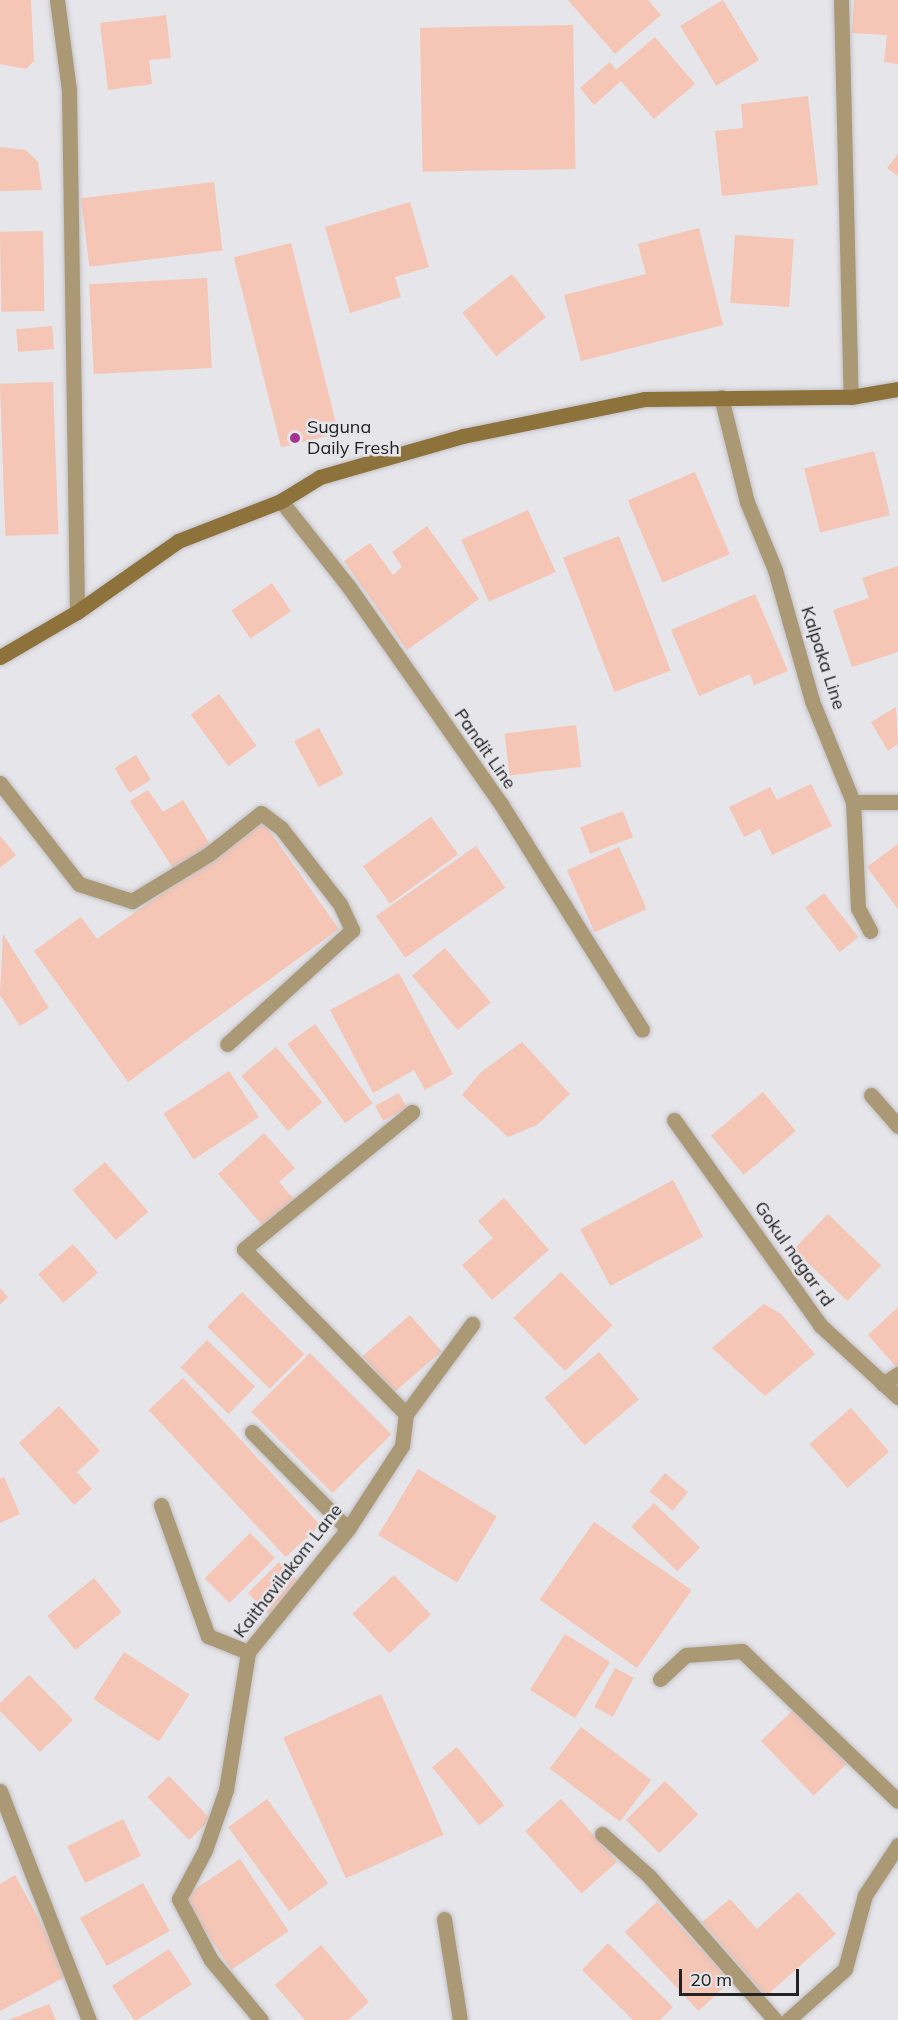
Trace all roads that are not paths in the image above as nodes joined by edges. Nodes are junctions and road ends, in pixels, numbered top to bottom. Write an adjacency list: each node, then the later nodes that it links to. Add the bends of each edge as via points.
1 (57, 0): 7 (street, via 69,90)
2 (841, 0): 4 (street)
3 (898, 389): 4 (street)
4 (851, 396): 5 (street)
5 (721, 397): 6 (street, via 645,399 463,436 320,477); 10 (street, Kalpaka Line, via 747,502 775,570 812,701)
6 (281, 501): 7 (street, via 178,541); 13 (street, Pandit Line, via 349,587 501,804)
7 (77, 612): 8 (street)
8 (0, 657)
9 (0, 783): 14 (street, via 79,884 132,901 209,854 261,813 281,828 340,904 352,930)
10 (853, 802): 11 (street); 12 (street, Kalpaka Line, via 858,908)
11 (898, 802)
12 (870, 931)
13 (642, 1030)
14 (227, 1044)
15 (871, 1095): 18 (street)
16 (412, 1112): 23 (street, via 244,1250)
17 (674, 1120): 21 (street, Gokul nagar rd, via 820,1325)
18 (898, 1126)
19 (472, 1324): 23 (street, Kaithavilakom Lane)
20 (898, 1374): 21 (street)
21 (883, 1384): 22 (street, Gokul nagar rd)
22 (898, 1397)
23 (406, 1414): 26 (street, Kaithavilakom Lane, via 402,1446)
24 (252, 1432): 26 (street)
25 (161, 1505): 27 (street, via 208,1636)
26 (348, 1529): 27 (street, Kaithavilakom Lane)
27 (248, 1652): 35 (street, Kaithavilakom Lane, via 226,1790 205,1850 179,1899 211,1960)
28 (660, 1679): 30 (street, via 686,1655 742,1651)
29 (0, 1791): 34 (street)
30 (898, 1801)
31 (602, 1834): 37 (street, via 649,1876)
32 (898, 1845): 38 (street, via 865,1895 845,1969)
33 (444, 1919): 36 (street)
34 (89, 2020)
35 (261, 2020)
36 (459, 2020)
37 (775, 2020)
38 (788, 2020)

